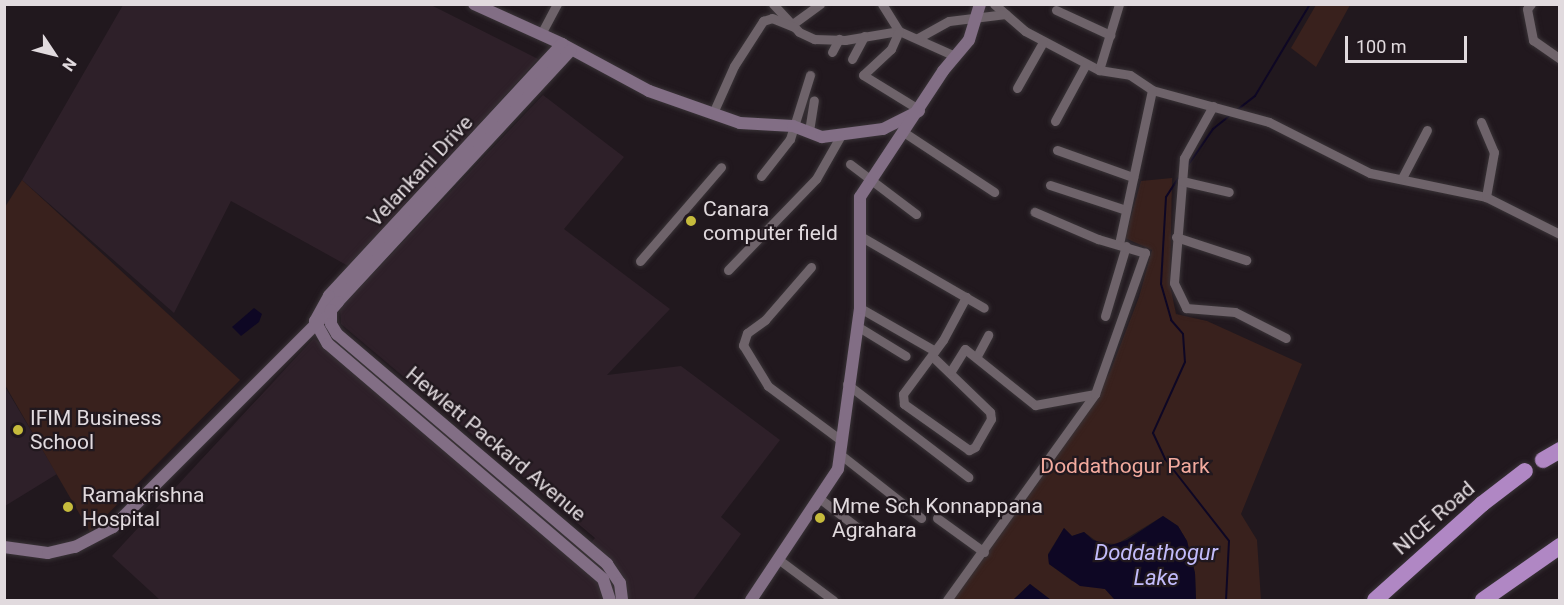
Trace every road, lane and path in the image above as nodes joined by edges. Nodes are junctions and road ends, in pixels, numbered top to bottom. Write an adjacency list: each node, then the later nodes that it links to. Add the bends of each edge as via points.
1 (474, 4): 15 (street)
2 (557, 4): 15 (street)
3 (773, 4): 13 (street)
4 (820, 4): 13 (street)
5 (882, 4): 14 (street)
6 (980, 4): 12 (street)
7 (994, 4): 11 (street)
8 (1119, 4): 16 (street)
9 (1531, 4): 25 (street, via 1527,9 1533,40)
10 (1056, 10): 16 (street)
11 (1006, 15): 12 (street); 20 (street)
12 (976, 20): 18 (street, via 949,21); 23 (street, via 969,40)
13 (795, 26): 19 (street, via 814,39); 34 (street, via 772,18 763,21 734,66)
14 (899, 31): 17 (street); 18 (street); 33 (street, via 891,49 863,75)
15 (541, 34): 21 (street)
16 (1110, 35): 27 (street)
17 (864, 36): 19 (street); 24 (street)
18 (918, 38): 23 (street)
19 (839, 39): 22 (street)
20 (1043, 42): 26 (street); 29 (street)
21 (567, 47): 34 (street, via 649,91); 69 (street, Velankani Drive, via 338,302); 70 (street, Velankani Drive, via 329,296)
22 (831, 52)
23 (955, 56): 33 (street)
24 (852, 59)
25 (1560, 59)
26 (1086, 64): 27 (street); 35 (street)
27 (1099, 70): 30 (street, via 1130,75)
28 (810, 75): 37 (street)
29 (1017, 88)
30 (1152, 90): 32 (street); 46 (street)
31 (814, 100): 39 (street)
32 (1213, 106): 47 (street, via 1269,122 1370,173); 49 (street, via 1188,148)
33 (920, 110): 40 (street); 41 (street, via 883,129)
34 (713, 113): 37 (street, via 740,123)
35 (1055, 121)
36 (1481, 122): 53 (street, via 1494,152)
37 (793, 126): 39 (street); 45 (street, via 790,139)
38 (1427, 130): 47 (street)
39 (809, 131): 41 (street, via 822,137)
40 (905, 133): 48 (street); 51 (street)
41 (841, 135): 64 (street, via 816,178)
42 (1057, 150): 46 (street)
43 (850, 164): 48 (street)
44 (721, 167): 62 (street)
45 (761, 176)
46 (1133, 177): 54 (street)
47 (1402, 178): 53 (street)
48 (871, 180): 56 (street); 58 (street, via 858,203)
49 (1182, 181): 52 (street); 59 (street)
50 (1050, 185): 54 (street)
51 (994, 192)
52 (1229, 192)
53 (1486, 197): 57 (street)
54 (1126, 210): 60 (street)
55 (1035, 212): 60 (street)
56 (916, 214)
57 (1560, 234)
58 (861, 236): 65 (street); 66 (street)
59 (1176, 237): 61 (street); 73 (street, via 1174,283 1186,308 1235,312)
60 (1122, 245): 68 (street); 79 (street, via 1145,253)
61 (1246, 260)
62 (640, 261)
63 (811, 267): 80 (street, via 765,320 747,333 743,345 768,386)
64 (729, 270)
65 (966, 297): 67 (street); 74 (street)
66 (860, 308): 71 (street); 74 (street)
67 (984, 308)
68 (1105, 316)
69 (331, 320): 70 (street); 94 (street, Hewlett Packard Avenue, via 337,334)
70 (316, 325): 91 (street, via 113,527 75,547 48,553); 95 (street, Hewlett Packard Avenue, via 328,344)
71 (856, 326): 75 (street); 78 (street)
72 (988, 335): 76 (street)
73 (1286, 338)
74 (934, 353): 77 (street); 77 (street, via 903,394 903,404 969,450 975,447 992,419)
75 (906, 356)
76 (977, 356): 77 (street, via 965,349); 79 (street, via 1035,405)
77 (951, 371)
78 (847, 384): 80 (street); 85 (street)
79 (1095, 394): 92 (street)
80 (842, 441): 82 (street)
81 (1560, 450): 83 (highway)
82 (841, 455): 86 (street, via 838,469); 87 (street)
83 (1543, 460)
84 (1525, 471): 101 (highway, NICE Road, via 1482,504)
85 (968, 477)
86 (819, 498): 89 (street); 93 (street)
87 (921, 518)
88 (937, 518): 92 (street)
89 (858, 528)
90 (1560, 546): 102 (highway)
91 (4, 547)
92 (984, 552): 100 (street)
93 (778, 559): 98 (street); 99 (street)
94 (615, 573): 95 (street); 97 (street)
95 (603, 579): 96 (street)
96 (610, 600)
97 (622, 600)
98 (751, 600)
99 (833, 600)
100 (947, 600)
101 (1375, 600)
102 (1483, 600)

